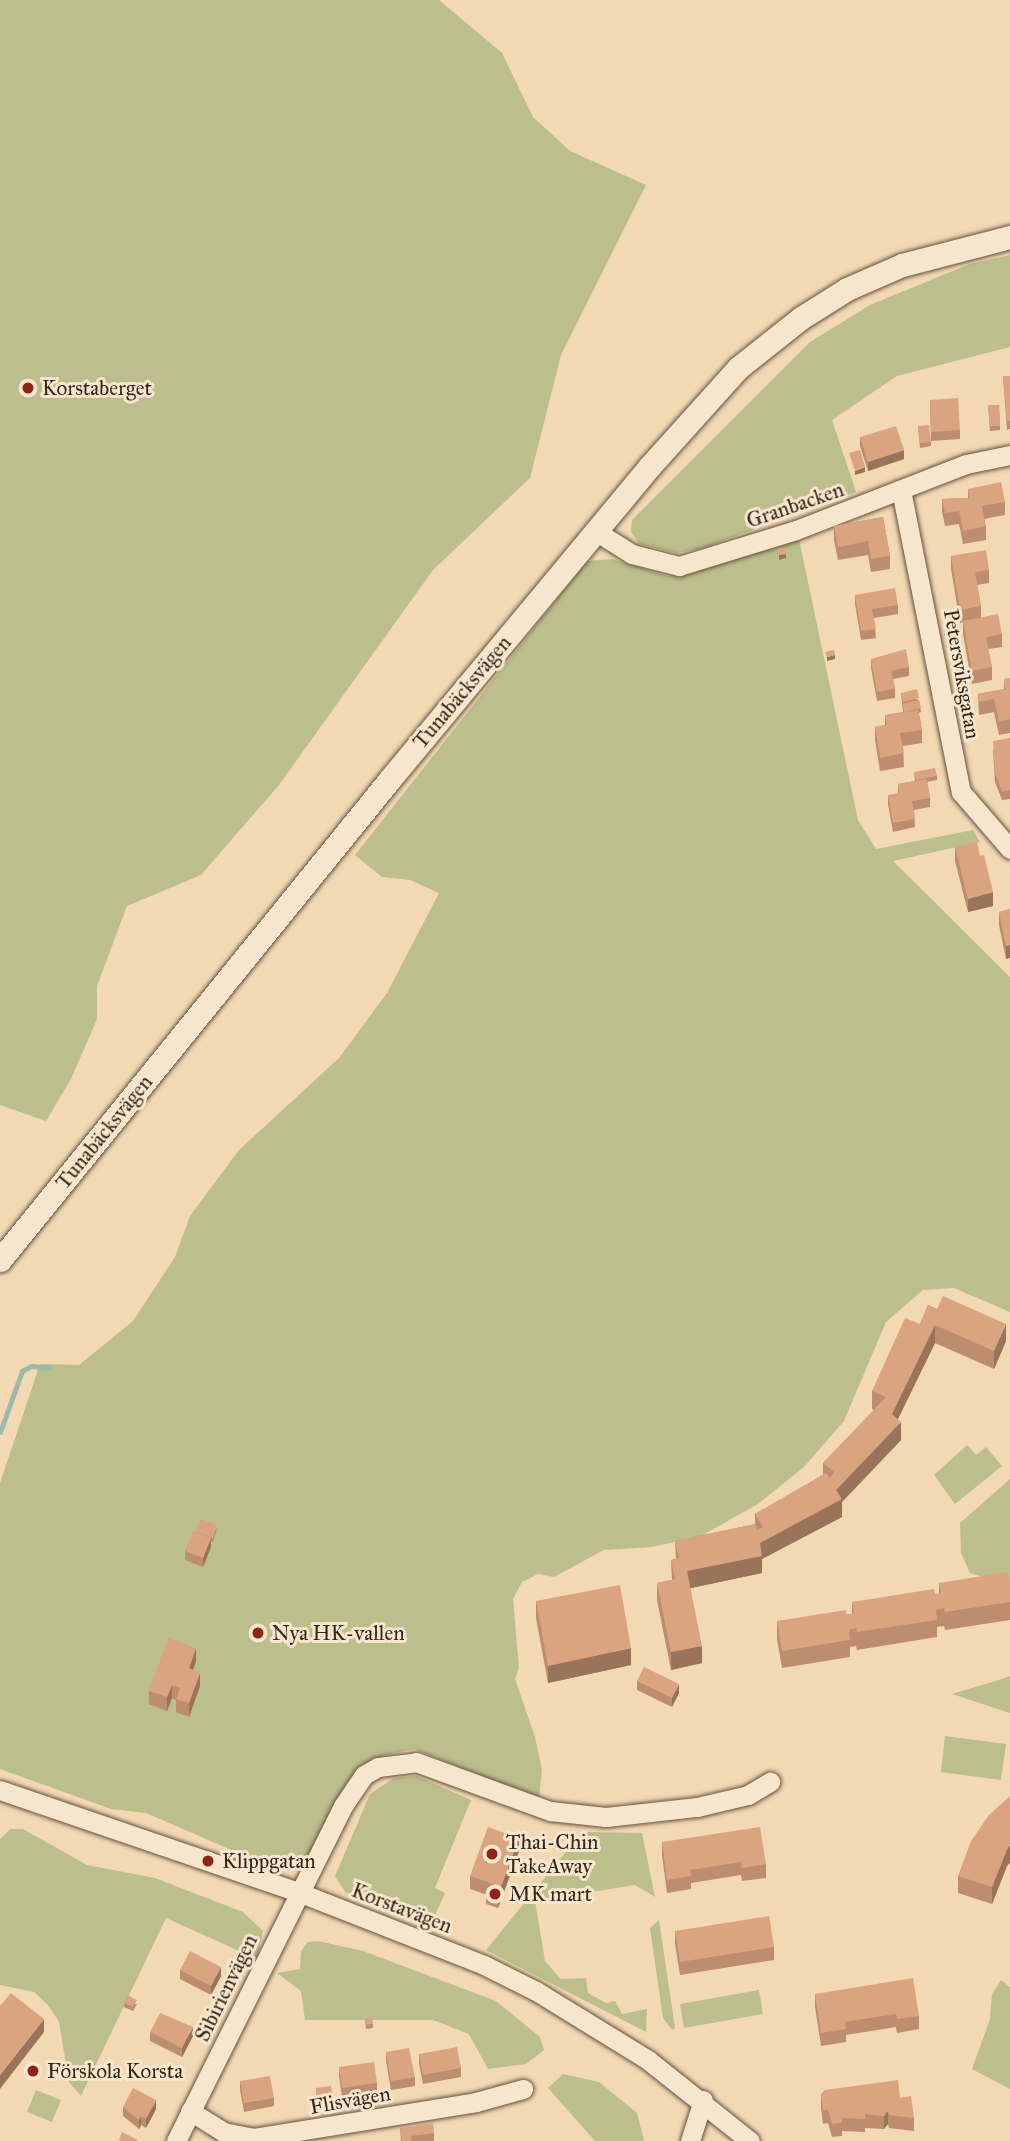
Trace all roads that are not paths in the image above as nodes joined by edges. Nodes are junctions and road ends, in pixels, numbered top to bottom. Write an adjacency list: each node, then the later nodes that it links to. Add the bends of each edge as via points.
1 (1010, 237): 4 (street, Tunabäcksvägen, via 902,265 847,289 801,317 738,368)
2 (1010, 455): 3 (street, Granbacken, via 966,464)
3 (901, 490): 4 (street, Granbacken, via 796,530 679,566 632,554); 5 (street, Petersviksgatan, via 961,793)
4 (597, 532): 6 (street, Tunabäcksvägen)
5 (1010, 849)
6 (0, 1260)
7 (770, 1782): 9 (street, via 748,1795 697,1807 606,1817 550,1811 442,1770 396,1762 364,1775)
8 (2, 1798): 9 (street, Korstavägen)
9 (298, 1892): 11 (street, Korstavägen, via 434,1944 536,1991); 12 (street, Sibirienvägen)
10 (523, 2089): 12 (street, Flisvägen, via 476,2102 254,2138 223,2132)
11 (703, 2100): 14 (street); 15 (street, Korstavägen)
12 (190, 2111): 13 (street, Sibirienvägen)
13 (176, 2141)
14 (690, 2141)
15 (750, 2141)

